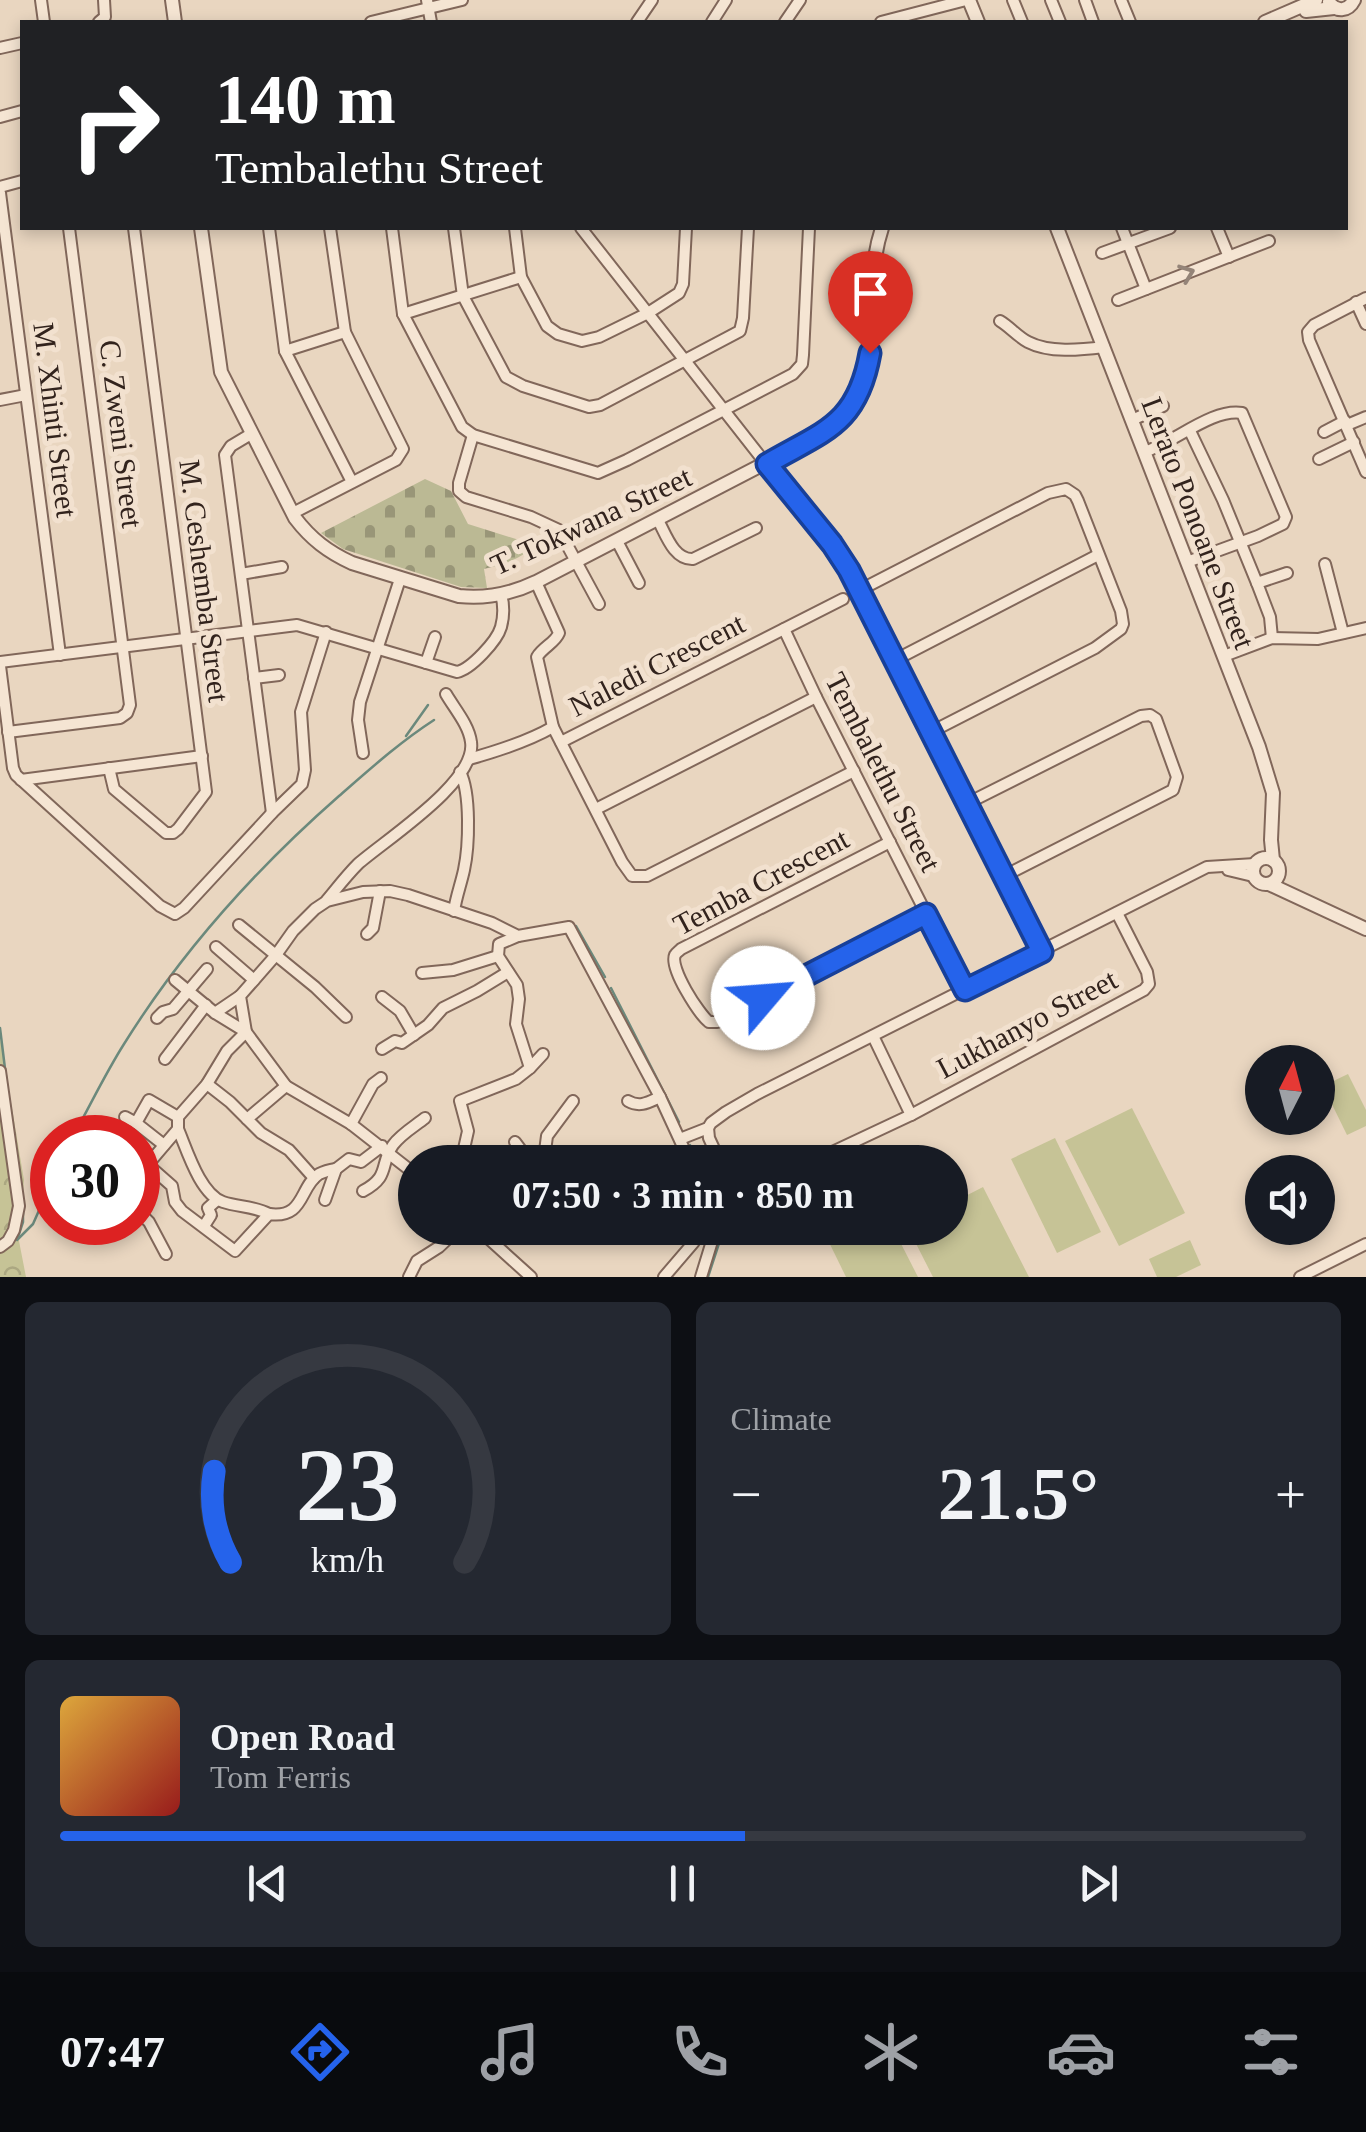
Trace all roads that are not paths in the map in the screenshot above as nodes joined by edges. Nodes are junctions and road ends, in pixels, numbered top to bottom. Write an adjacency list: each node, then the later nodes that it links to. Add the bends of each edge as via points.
1 (462, 0): 5 (street)
2 (968, 0): 9 (street)
3 (1316, 0): 7 (street)
4 (1354, 0): 6 (street, via 1344,9)
5 (427, 4): 8 (street)
6 (1331, 4): 7 (street)
7 (1288, 14): 10 (street)
8 (377, 20)
9 (889, 20)
10 (1271, 20)
11 (0, 190): 46 (street, M. Xhinti Street)
12 (69, 230): 91 (street, C. Zweni Street)
13 (134, 230): 89 (street, M. Ceshemba Street)
14 (201, 230): 55 (street, T. Tokwana Street, via 220,365)
15 (269, 230): 44 (street)
16 (330, 230): 42 (street)
17 (392, 230): 39 (street)
18 (454, 230): 35 (street)
19 (515, 230): 33 (street)
20 (583, 230): 38 (street)
21 (686, 230): 38 (street, via 682,288)
22 (748, 230): 45 (street, via 742,326)
23 (809, 230): 49 (street, via 802,364)
24 (882, 230): 60 (street, T. Tokwana Street, via 870,353 857,396 831,429)
25 (1058, 230): 43 (street, Lerato Ponoane Street)
26 (1123, 230): 30 (street)
27 (1165, 230): 30 (street)
28 (1218, 230): 32 (street)
29 (1269, 241): 32 (street)
30 (1128, 244): 31 (street); 34 (street)
31 (1102, 253)
32 (1229, 257): 34 (street, one-way to 32)
33 (522, 277): 35 (street); 38 (street, via 547,326 582,342)
34 (1146, 289): 36 (street)
35 (463, 296): 39 (street); 45 (street, via 509,380 584,406 600,405)
36 (1118, 300)
37 (1361, 300): 41 (street); 52 (street, via 1308,332)
38 (648, 313): 45 (street)
39 (403, 314): 56 (street)
40 (1000, 321): 43 (street, via 1041,347)
41 (1366, 324)
42 (344, 332): 44 (street); 62 (street, via 402,449 396,460)
43 (1104, 348): 51 (street, Lerato Ponoane Street)
44 (285, 351): 62 (street)
45 (687, 361): 49 (street)
46 (26, 395): 47 (street); 93 (street, M. Xhinti Street)
47 (0, 400)
48 (1163, 406): 51 (street)
49 (724, 410): 56 (street, via 598,473); 60 (street)
50 (1366, 417): 52 (street)
51 (1132, 420): 58 (street, Lerato Ponoane Street)
52 (1346, 423): 54 (street); 57 (street)
53 (1190, 430): 58 (street); 67 (street); 67 (street, via 1242,413 1286,517)
54 (1324, 432)
55 (251, 434): 63 (street, T. Tokwana Street); 74 (street, via 225,455)
56 (473, 436): 69 (street, via 459,492 555,527)
57 (1354, 442): 59 (street); 61 (street)
58 (1144, 452): 70 (street, Lerato Ponoane Street)
59 (1319, 459)
60 (767, 464): 64 (street, T. Tokwana Street); 79 (street)
61 (1366, 472)
62 (352, 482): 63 (street)
63 (293, 514): 75 (street, T. Tokwana Street, via 335,555)
64 (658, 520): 65 (street, via 685,560); 66 (street, T. Tokwana Street)
65 (756, 528)
66 (617, 541): 69 (street, T. Tokwana Street); 77 (street)
67 (1240, 542): 70 (street); 78 (street)
68 (1098, 555): 79 (street, via 1075,495 1062,489); 95 (street); 104 (street, via 1122,617 1118,633)
69 (577, 562): 76 (street, T. Tokwana Street); 82 (street)
70 (1187, 562): 94 (street, Lerato Ponoane Street)
71 (1324, 564): 87 (street)
72 (282, 568): 74 (street)
73 (1287, 573): 78 (street)
74 (241, 574): 85 (street)
75 (400, 579): 80 (street, T. Tokwana Street, via 459,596); 92 (street)
76 (536, 582): 80 (street, T. Tokwana Street); 102 (street, via 559,634 537,657)
77 (640, 583)
78 (1256, 583): 90 (street)
79 (860, 590): 95 (street)
80 (501, 594): 96 (street, via 499,633 466,670)
81 (843, 599): 84 (street, Naledi Crescent)
82 (599, 604)
83 (1366, 628): 87 (street)
84 (784, 629): 101 (street, Tembalethu Street); 105 (street, Naledi Crescent)
85 (248, 631): 86 (street, via 297,624); 89 (street); 99 (street)
86 (326, 632): 92 (street); 115 (street, via 301,712 304,780)
87 (1343, 633): 90 (street)
88 (434, 637): 96 (street)
89 (187, 638): 91 (street); 107 (street, M. Ceshemba Street)
90 (1272, 638): 94 (street)
91 (124, 646): 93 (street); 103 (street, C. Zweni Street, via 130,705 125,716)
92 (377, 649): 96 (street); 106 (street, via 359,712)
93 (60, 655): 97 (street)
94 (1224, 656): 117 (street, Lerato Ponoane Street, via 1271,782 1271,840)
95 (895, 660): 104 (street)
96 (426, 663)
97 (0, 664): 103 (street)
98 (279, 674): 99 (street)
99 (254, 678): 115 (street)
100 (446, 694): 108 (street, via 469,734)
101 (816, 697): 110 (street, Tembalethu Street); 114 (street)
102 (553, 727): 105 (street); 108 (street)
103 (8, 732): 112 (street)
104 (931, 732): 113 (street)
105 (561, 742): 114 (street, Naledi Crescent)
106 (363, 753)
107 (202, 756): 109 (street); 109 (street, M. Ceshemba Street, via 204,796 169,834 114,789)
108 (469, 759): 111 (street)
109 (109, 768): 112 (street)
110 (854, 771): 114 (street, Naledi Crescent, via 640,878 622,862); 116 (street, Tembalethu Street)
111 (460, 772): 121 (street); 122 (street, via 468,814)
112 (21, 780): 115 (street, via 175,914)
113 (968, 803): 118 (street); 118 (street, via 1141,716 1156,719 1177,776 1173,790)
114 (596, 809)
115 (272, 813)
116 (890, 842): 124 (street, Tembalethu Street); 124 (street, Temba Crescent, via 681,949 674,956 681,980 702,1016 717,1022)
117 (1260, 865): 119 (street, via 1278,867); 119 (street, via 1261,884); 123 (street, via 1212,866)
118 (1004, 876): 130 (street)
119 (1274, 880): 126 (street)
120 (380, 891): 121 (street); 122 (street); 127 (street)
121 (326, 900): 131 (street)
122 (454, 911): 128 (street)
123 (1117, 913): 130 (street); 160 (street, Lukhanyo Street, via 1147,972 1144,990)
124 (926, 914): 138 (street, Tembalethu Street)
125 (239, 924): 131 (street)
126 (1366, 930)
127 (367, 934)
128 (518, 936): 132 (street, via 499,944); 157 (street, via 568,927)
129 (216, 947): 137 (street)
130 (1042, 952): 138 (street)
131 (276, 955): 137 (street); 144 (street)
132 (498, 956): 134 (street); 135 (street)
133 (207, 970): 139 (street)
134 (508, 972): 146 (street, via 443,1008); 151 (street, via 519,992 516,1024)
135 (422, 973)
136 (175, 980): 139 (street)
137 (254, 980): 140 (street)
138 (965, 990): 147 (street)
139 (189, 992): 142 (street); 143 (street)
140 (240, 996): 142 (street); 145 (street)
141 (382, 997): 146 (street)
142 (211, 1008): 145 (street); 150 (street)
143 (157, 1018)
144 (346, 1018)
145 (246, 1032): 154 (street); 155 (street)
146 (414, 1035): 148 (street)
147 (873, 1036): 160 (street, Lukhanyo Street); 166 (street, via 758,1094)
148 (382, 1048)
149 (543, 1054): 151 (street)
150 (164, 1059)
151 (530, 1068): 171 (street, via 460,1101)
152 (0, 1071): 156 (street)
153 (381, 1078): 165 (street)
154 (207, 1084): 162 (street); 164 (street)
155 (286, 1086): 162 (street); 165 (street)
156 (2, 1096): 193 (street, via 19,1206 14,1230)
157 (660, 1097): 158 (street); 169 (street)
158 (628, 1101)
159 (572, 1102): 173 (street)
160 (910, 1114): 175 (street, Lukhanyo Street)
161 (141, 1115): 164 (street, via 149,1100)
162 (247, 1118): 181 (street)
163 (425, 1118): 176 (street)
164 (178, 1123): 170 (street); 183 (street, via 199,1177)
165 (351, 1124): 176 (street)
166 (708, 1128): 169 (street); 174 (street)
167 (160, 1142): 170 (street)
168 (515, 1142): 172 (street)
169 (681, 1144)
170 (164, 1145): 177 (street)
171 (465, 1145)
172 (518, 1145)
173 (547, 1145)
174 (712, 1145)
175 (846, 1145)
176 (386, 1149): 178 (street); 179 (street); 182 (street, via 384,1174)
177 (160, 1150)
178 (398, 1159)
179 (336, 1169): 181 (street); 184 (street)
180 (160, 1175): 186 (street, via 172,1186 177,1206)
181 (314, 1178): 185 (street, via 292,1210)
182 (363, 1191)
183 (217, 1200): 185 (street); 186 (street)
184 (325, 1200)
185 (269, 1214): 186 (street, via 236,1252)
186 (204, 1226)
187 (160, 1243): 194 (street)
188 (1366, 1244): 201 (street)
189 (441, 1245): 196 (street, via 425,1254)
190 (495, 1245): 195 (street)
191 (691, 1245): 199 (street)
192 (711, 1245): 200 (street)
193 (0, 1247)
194 (166, 1254)
195 (518, 1266): 197 (street); 198 (street)
196 (409, 1277)
197 (510, 1277)
198 (531, 1277)
199 (664, 1277)
200 (701, 1277)
201 (1300, 1277)

